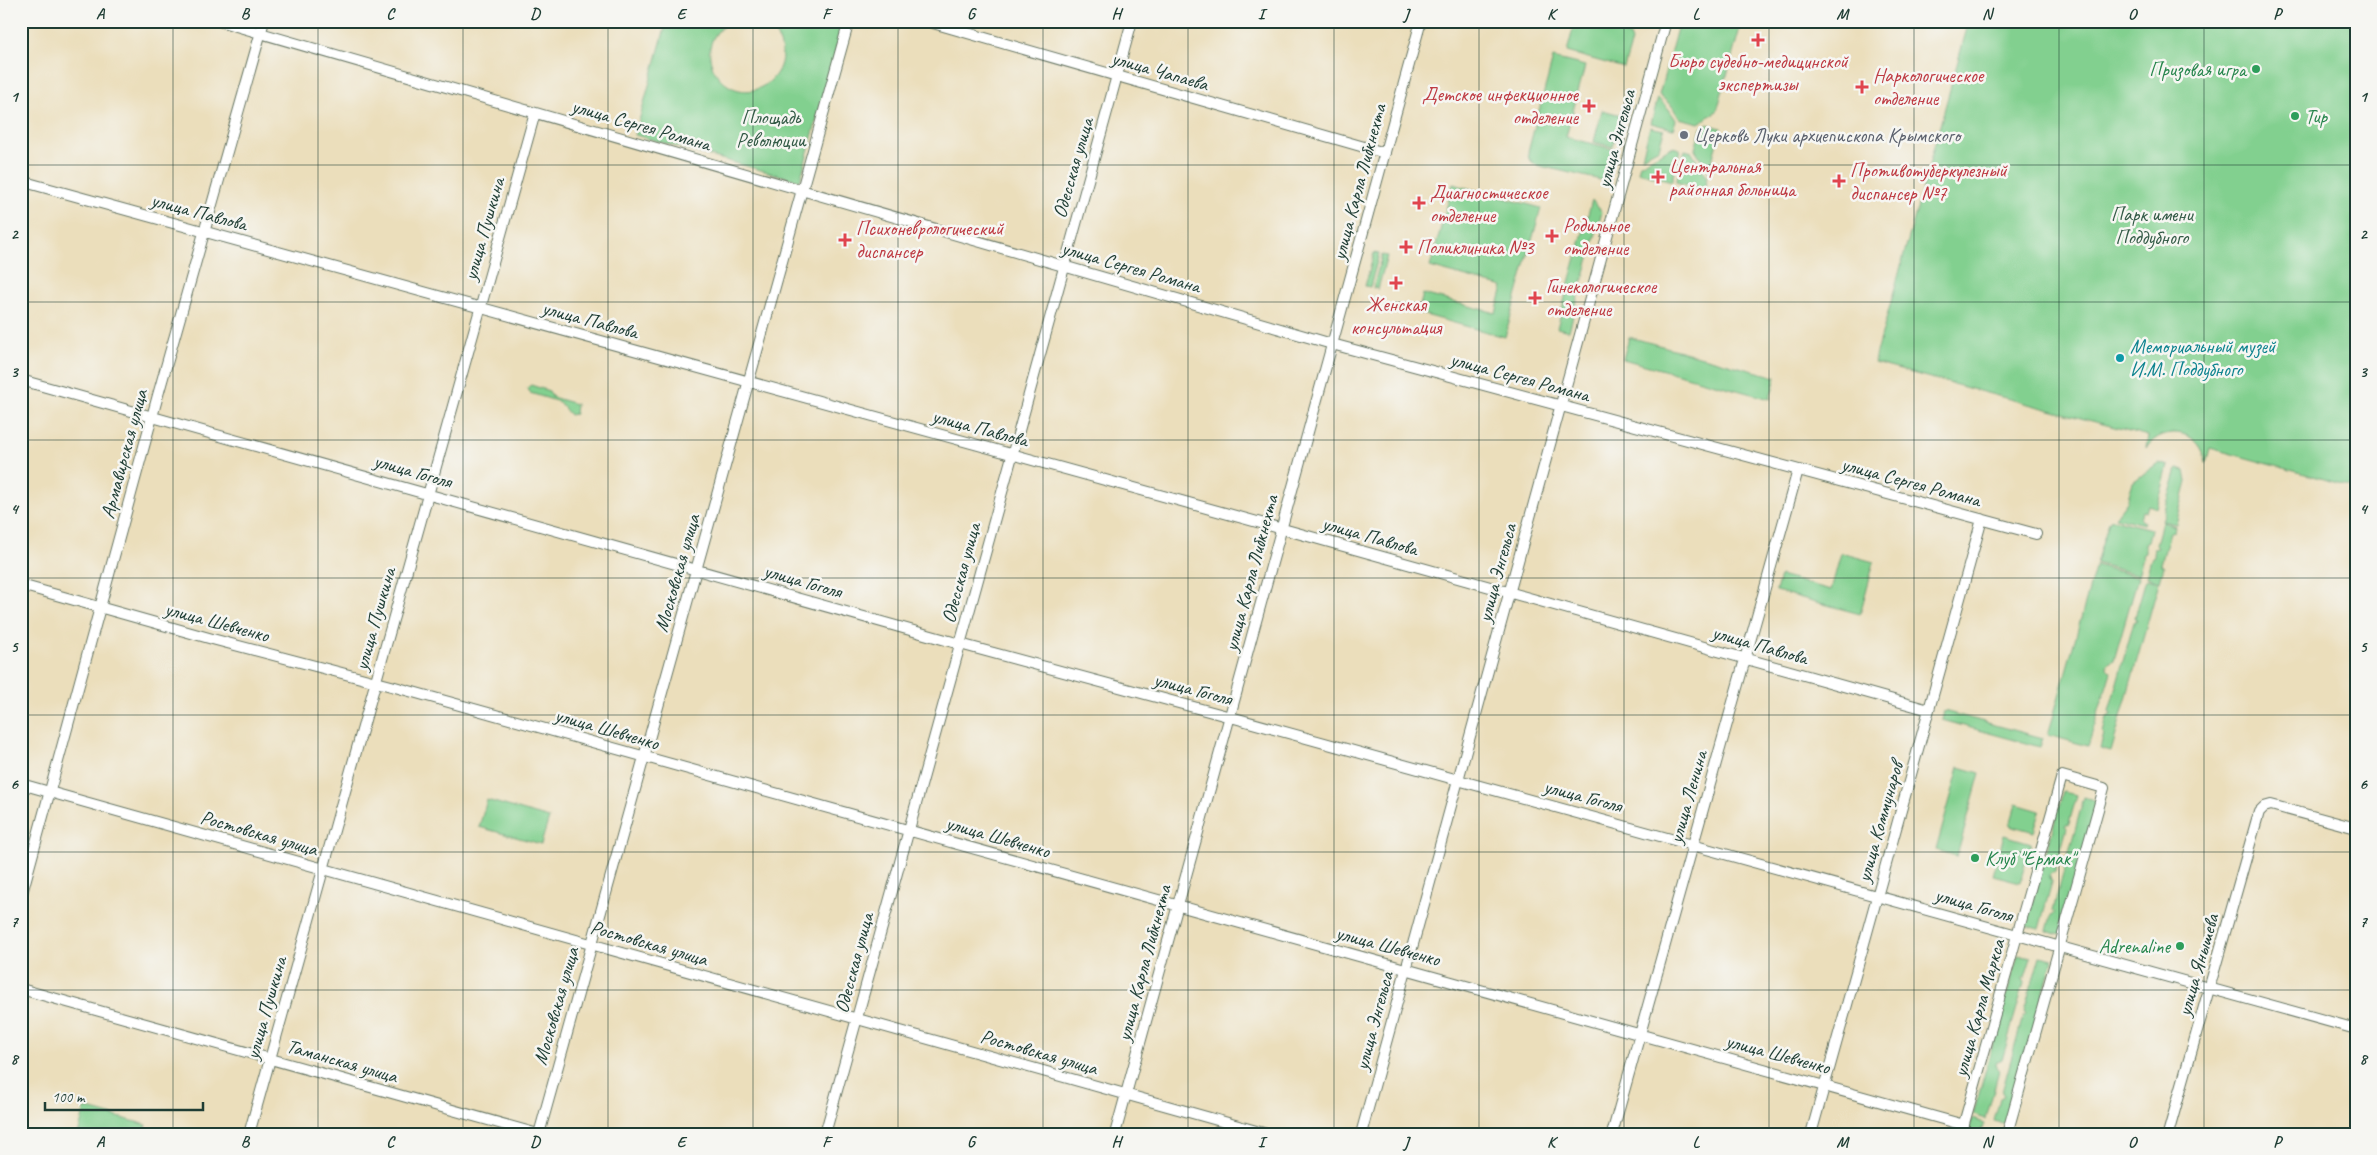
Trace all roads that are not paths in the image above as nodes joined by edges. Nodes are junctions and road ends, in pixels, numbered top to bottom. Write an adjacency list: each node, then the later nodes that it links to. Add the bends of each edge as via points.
1 (219, 21): 8 (street, улица Сергея Романа)
2 (264, 21): 8 (street, Армавирская улица)
3 (849, 21): 13 (street, Московская улица)
4 (926, 21): 9 (street, улица Чапаева)
5 (1132, 21): 9 (street, Одесская улица)
6 (1421, 21): 11 (street, улица Карла Либкнехта)
7 (1666, 21): 20 (street, улица Энгельса)
8 (260, 33): 10 (street, улица Сергея Романа); 14 (street, Армавирская улица)
9 (1116, 77): 11 (street, улица Чапаева); 15 (street, Одесская улица)
10 (535, 113): 13 (street, улица Сергея Романа); 16 (street, улица Пушкина)
11 (1385, 153): 17 (street, улица Карла Либкнехта)
12 (21, 181): 14 (street, улица Павлова)
13 (802, 190): 15 (street, улица Сергея Романа); 19 (street, Московская улица)
14 (204, 232): 16 (street, улица Павлова); 21 (street, Армавирская улица)
15 (1064, 266): 17 (street, улица Сергея Романа); 22 (street, Одесская улица)
16 (480, 308): 19 (street, улица Павлова); 24 (street, улица Пушкина)
17 (1332, 344): 20 (street, улица Сергея Романа); 26 (street, улица Карла Либкнехта)
18 (21, 380): 21 (street, улица Гоголя)
19 (748, 382): 22 (street, улица Павлова); 28 (street, Московская улица)
20 (1561, 406): 23 (street, улица Сергея Романа); 30 (street, улица Энгельса)
21 (152, 417): 24 (street, улица Гоголя); 31 (street, Армавирская улица)
22 (1012, 454): 26 (street, улица Павлова); 32 (street, Одесская улица)
23 (1798, 470): 25 (street, улица Сергея Романа); 33 (street, улица Ленина)
24 (428, 494): 28 (street, улица Гоголя); 34 (street, улица Пушкина)
25 (1982, 519): 27 (street, улица Сергея Романа); 35 (street, улица Коммунаров)
26 (1282, 529): 30 (street, улица Павлова); 36 (street, улица Карла Либкнехта)
27 (2036, 534)
28 (696, 569): 32 (street, улица Гоголя); 37 (street, Московская улица)
29 (21, 585): 31 (street, улица Шевченко)
30 (1510, 593): 33 (street, улица Павлова); 38 (street, улица Энгельса)
31 (100, 608): 34 (street, улица Шевченко); 40 (street, Армавирская улица)
32 (960, 644): 36 (street, улица Гоголя); 42 (street, Одесская улица)
33 (1745, 658): 35 (street, улица Павлова); 43 (street, улица Ленина)
34 (376, 681): 37 (street, улица Шевченко); 44 (street, улица Пушкина)
35 (1929, 710): 45 (street, улица Коммунаров)
36 (1230, 717): 38 (street, улица Гоголя); 47 (street, улица Карла Либкнехта)
37 (643, 758): 42 (street, улица Шевченко); 49 (street, Московская улица)
38 (1458, 780): 43 (street, улица Гоголя); 51 (street, улица Энгельса)
39 (21, 784): 40 (street, Ростовская улица)
40 (50, 792): 44 (street, Ростовская улица); 46 (street, Армавирская улица)
41 (2356, 828): 52 (street, улица Янышева, via 2271,805 2259,812)
42 (909, 831): 47 (street, улица Шевченко); 54 (street, Одесская улица)
43 (1693, 845): 45 (street, улица Гоголя); 56 (street, улица Ленина)
44 (323, 869): 49 (street, Ростовская улица); 57 (street, улица Пушкина)
45 (1877, 896): 48 (street, улица Гоголя); 58 (street, улица Коммунаров)
46 (21, 897)
47 (1178, 906): 51 (street, улица Шевченко); 59 (street, улица Карла Либкнехта)
48 (2018, 935): 50 (street, улица Гоголя); 50 (street, улица Карла Маркса, via 2062,776 2104,788); 60 (street, улица Карла Маркса)
49 (591, 945): 54 (street, Ростовская улица); 62 (street, Московская улица)
50 (2060, 947): 52 (street, улица Гоголя); 69 (street)
51 (1406, 970): 56 (street, улица Шевченко); 66 (street, улица Энгельса)
52 (2209, 988): 55 (street, улица Гоголя); 70 (street, улица Янышева)
53 (21, 989): 57 (street, Таманская улица)
54 (857, 1020): 59 (street, Ростовская улица); 63 (street, Одесская улица)
55 (2356, 1029)
56 (1639, 1035): 58 (street, улица Шевченко); 67 (street, улица Ленина)
57 (270, 1059): 61 (street, улица Пушкина); 62 (street, Таманская улица)
58 (1825, 1085): 60 (street, улица Шевченко); 68 (street, улица Коммунаров)
59 (1126, 1094): 64 (street, улица Карла Либкнехта); 65 (street, Ростовская улица)
60 (1963, 1129)
61 (248, 1134)
62 (538, 1134)
63 (826, 1134)
64 (1115, 1134)
65 (1267, 1134)
66 (1361, 1134)
67 (1612, 1134)
68 (1812, 1134)
69 (2008, 1134)
70 (2168, 1134)

